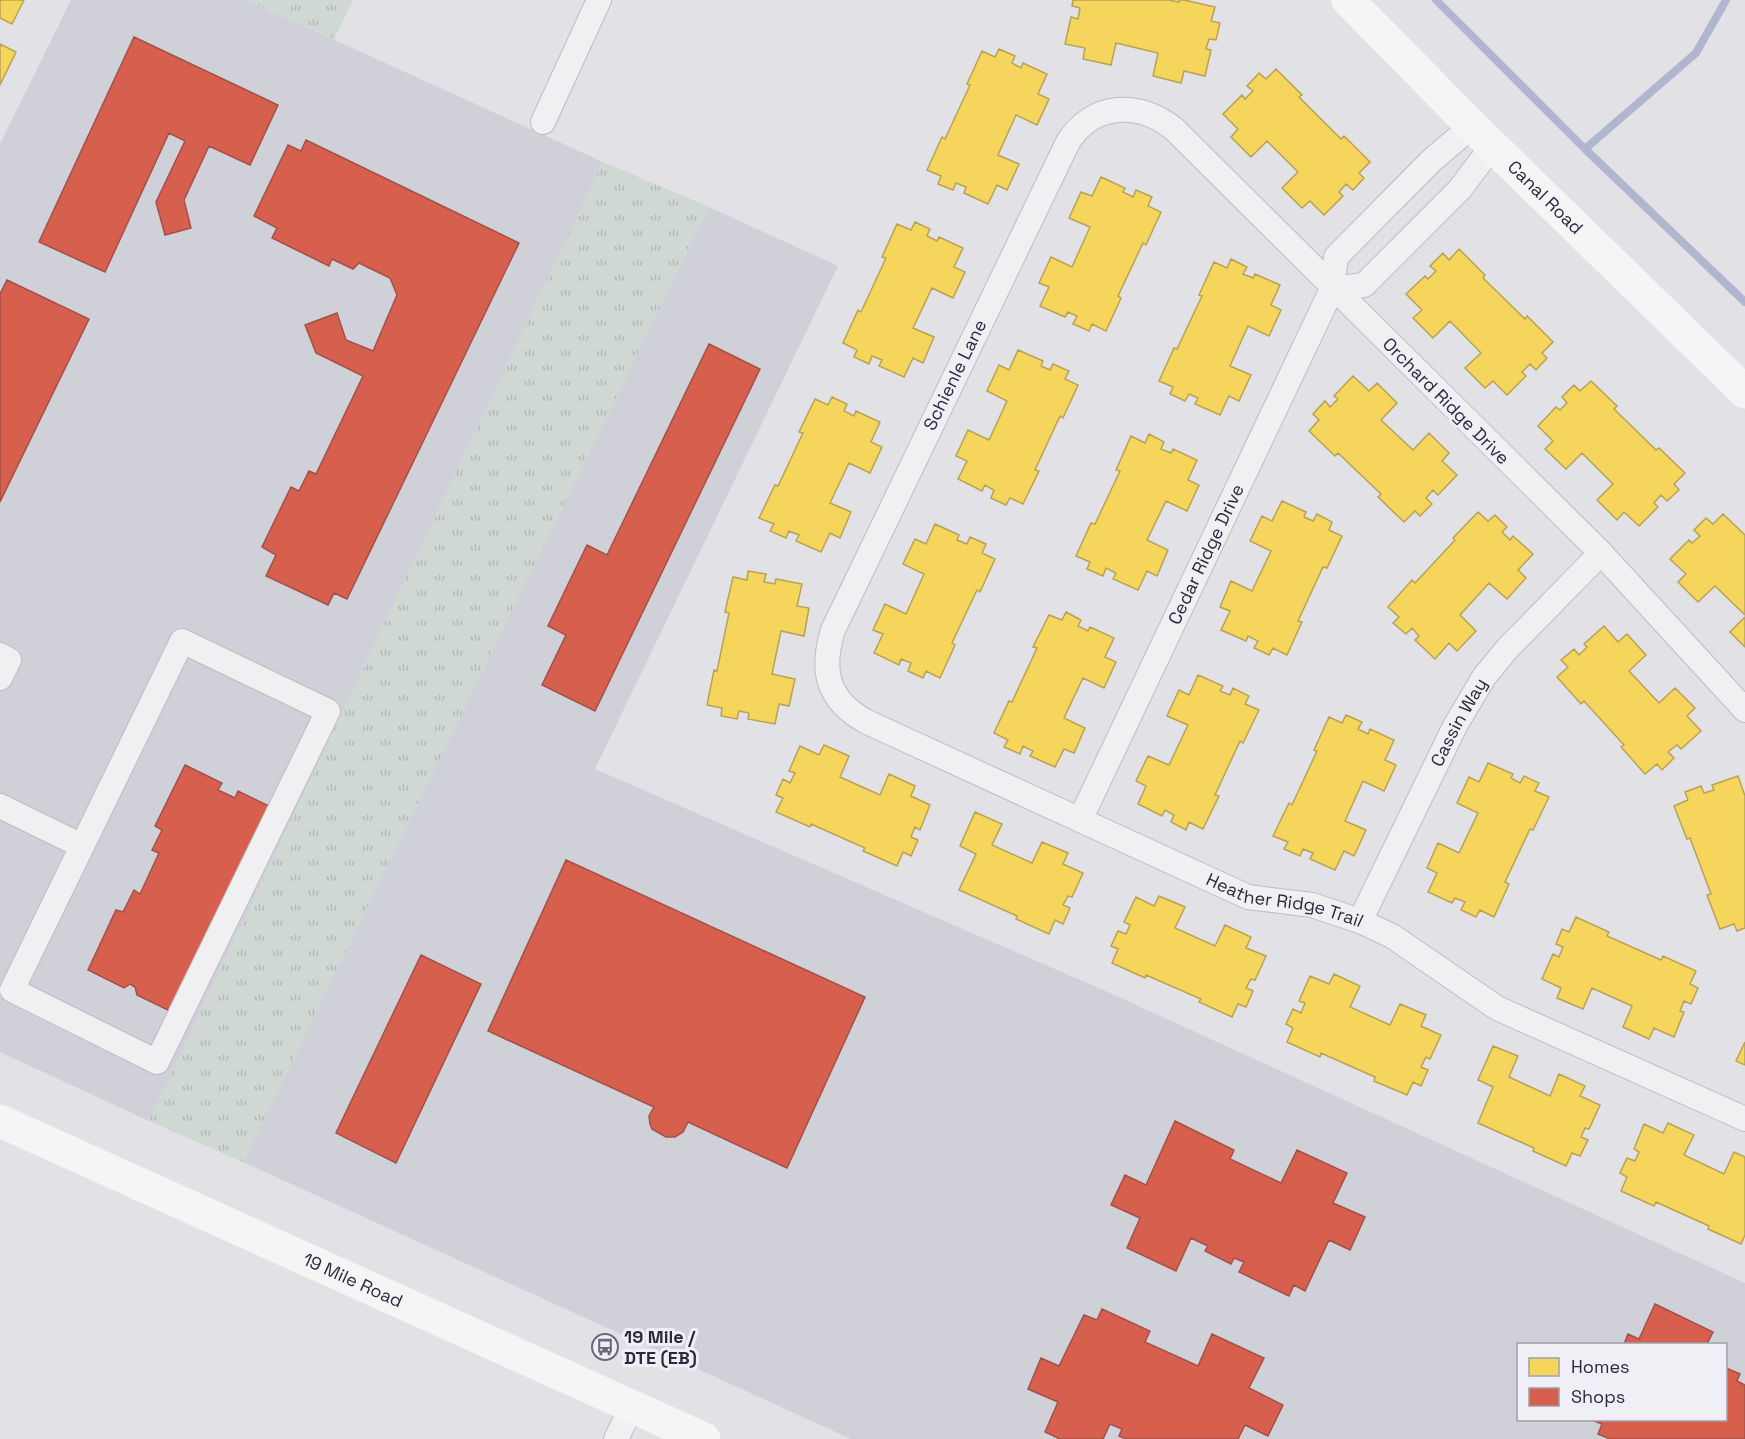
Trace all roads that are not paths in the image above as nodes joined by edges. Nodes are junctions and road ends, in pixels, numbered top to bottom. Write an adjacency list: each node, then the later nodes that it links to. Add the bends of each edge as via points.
1 (599, 0): 4 (street)
2 (1348, 0): 5 (street, Canal Road)
3 (1132, 110): 6 (street, Orchard Ridge Drive, via 1153,115 1174,129); 11 (street, Schienle Lane, via 1109,111 1092,118 1068,141 834,630 826,661)
4 (543, 122)
5 (1482, 135): 6 (street, Cedar Ridge Drive, via 1432,160 1336,257); 6 (street, via 1460,189 1364,285); 7 (street, Canal Road)
6 (1332, 289): 8 (street, Orchard Ridge Drive); 14 (street, Cedar Ridge Drive)
7 (1745, 392)
8 (1601, 553): 12 (street, Orchard Ridge Drive); 16 (street, Cassin Way, via 1484,677 1455,726)
9 (0, 655): 10 (street, via 9,660)
10 (0, 678)
11 (830, 682): 14 (street, Heather Ridge Trail, via 840,703 852,714)
12 (1745, 710)
13 (0, 806): 15 (street)
14 (1080, 820): 16 (street, Heather Ridge Trail, via 1248,897 1312,905)
15 (82, 846): 15 (street, via 182,641 328,711 157,1062 12,990)
16 (1360, 921): 17 (street, Heather Ridge Trail, via 1392,936 1497,1008)
17 (1745, 1119)
18 (0, 1121): 19 (street, 19 Mile Road)
19 (632, 1406): 20 (street, 19 Mile Road); 21 (street)
20 (685, 1435)
21 (616, 1439)

